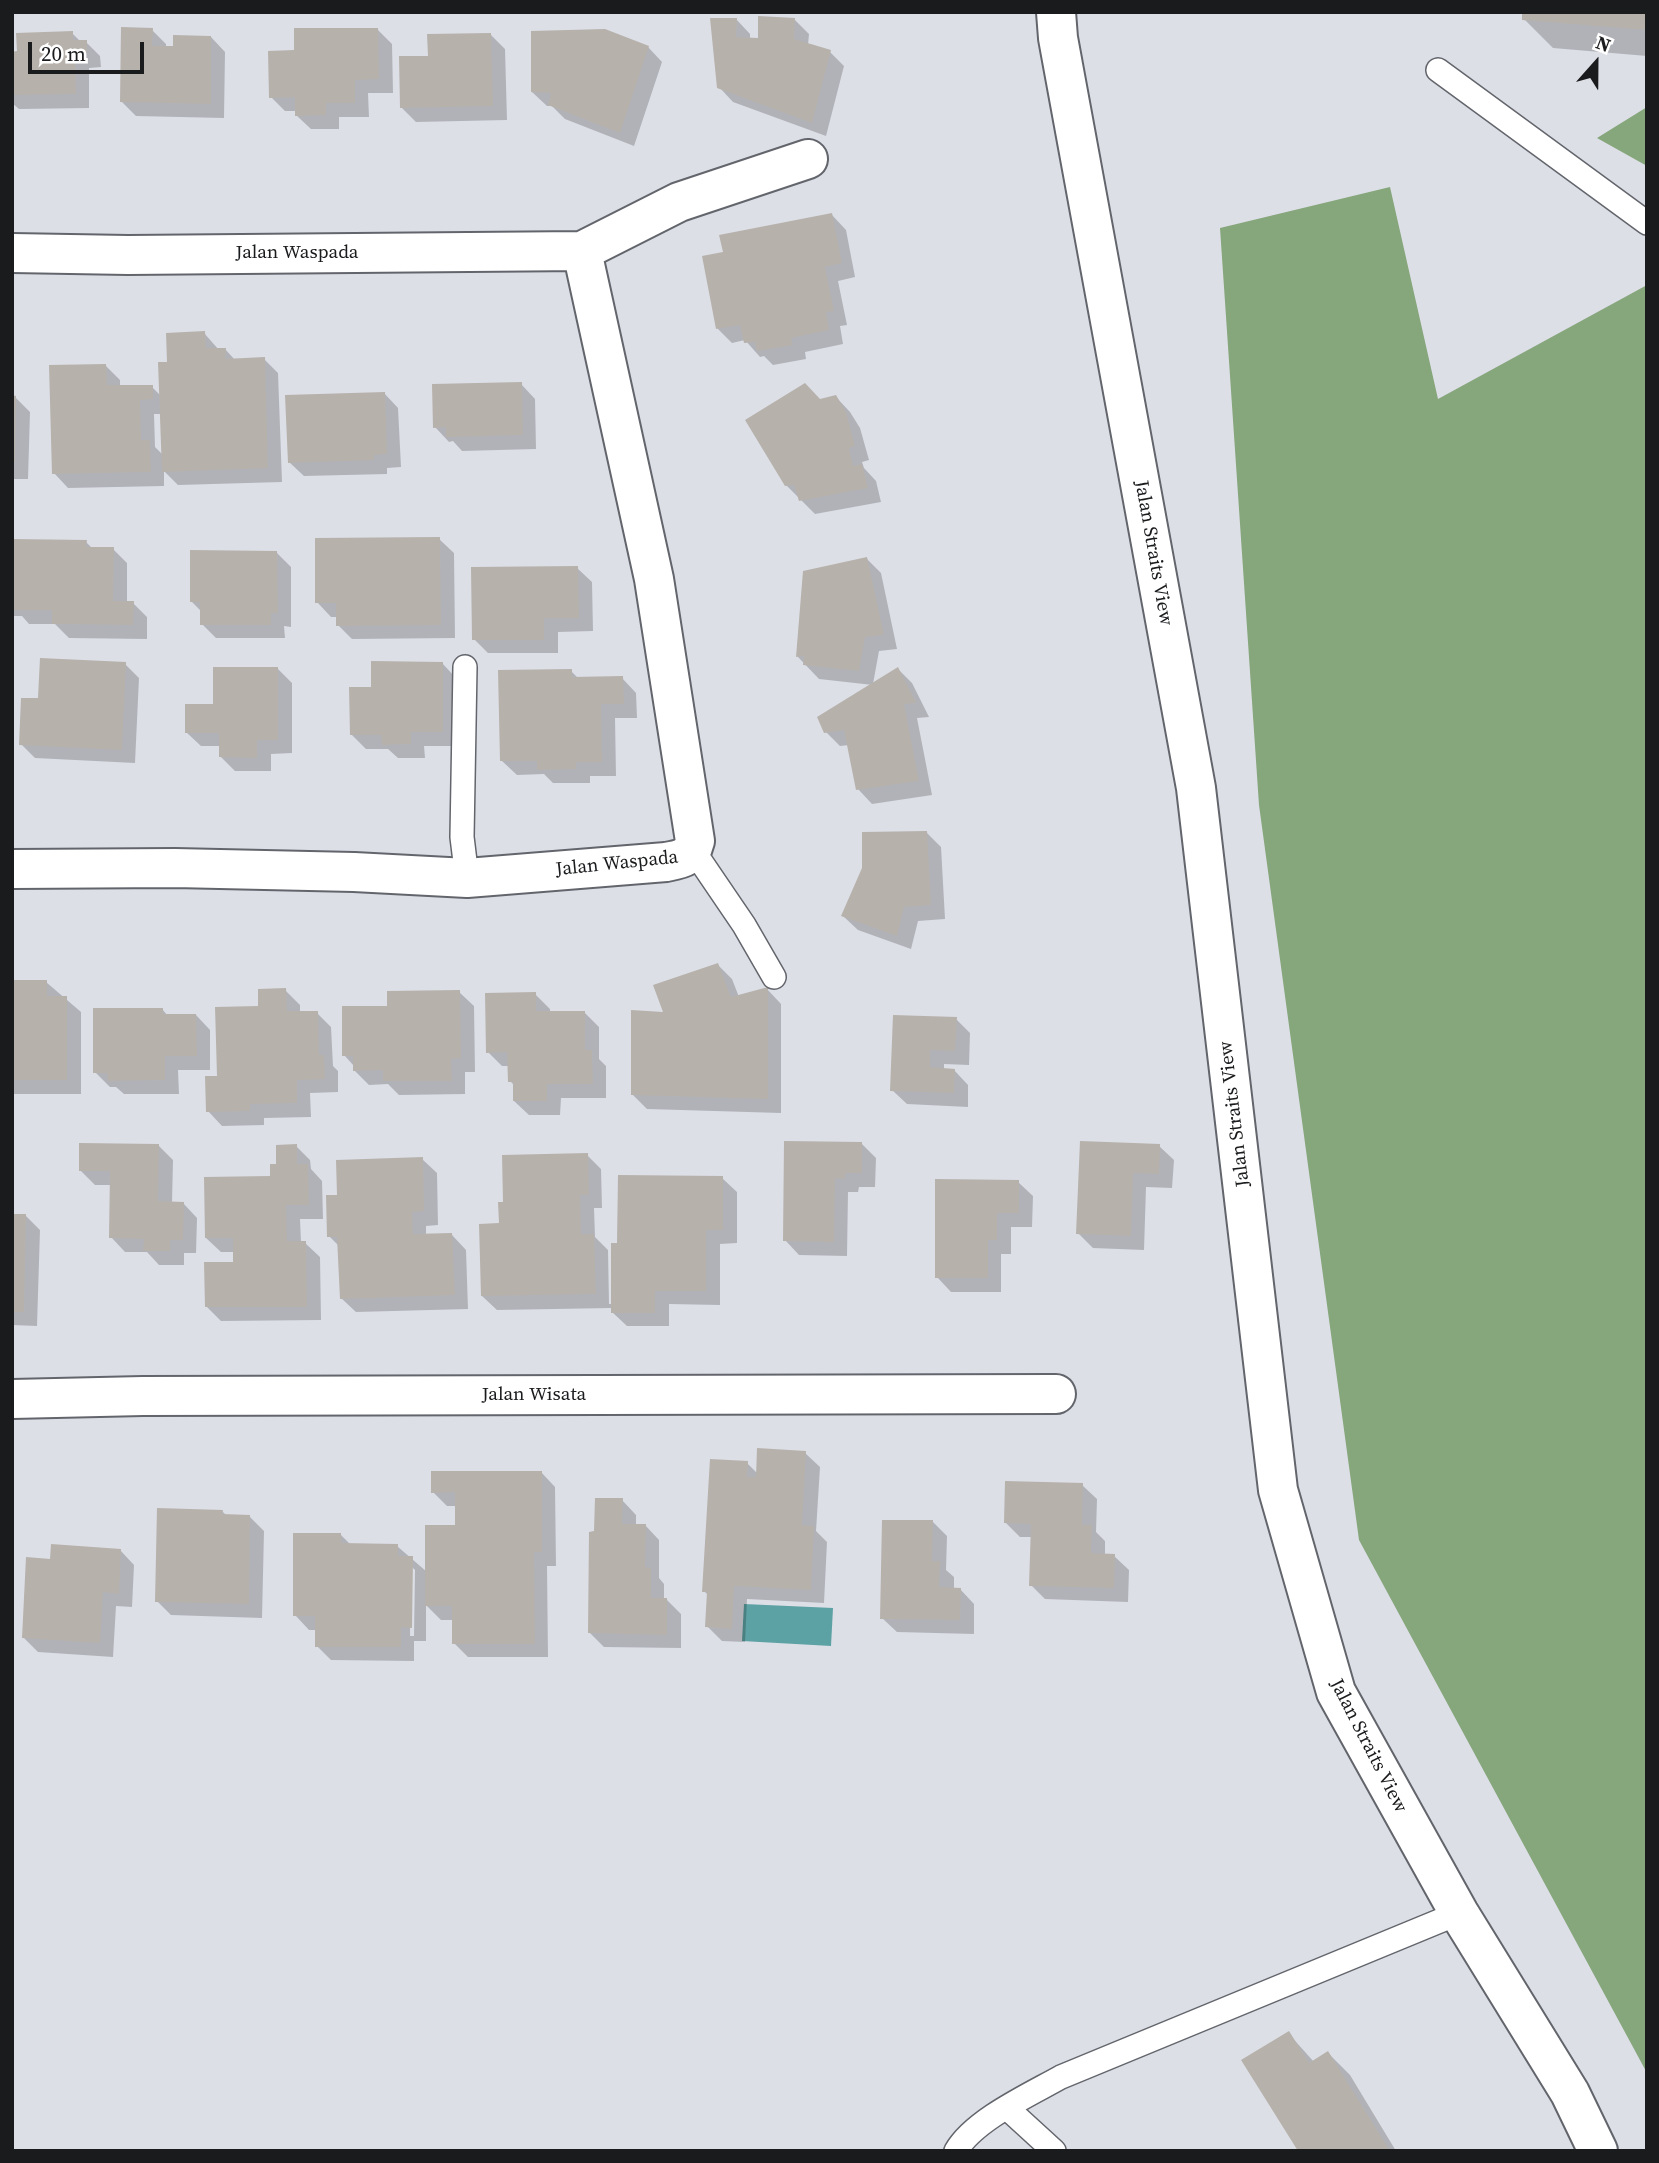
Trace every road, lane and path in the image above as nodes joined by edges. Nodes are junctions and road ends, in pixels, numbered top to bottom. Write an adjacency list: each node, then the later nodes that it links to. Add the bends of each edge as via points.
1 (1056, 12): 14 (street, Jalan Straits View, via 1196,788 1278,1490 1336,1692)
2 (1438, 70): 4 (lane)
3 (808, 159): 5 (street, Jalan Waspada, via 679,202)
4 (1647, 223)
5 (582, 251): 6 (street, Jalan Waspada); 8 (street, Jalan Waspada, via 654,579)
6 (12, 253)
7 (465, 667): 10 (lane, via 463,837)
8 (693, 850): 10 (street, Jalan Waspada, via 682,859 666,862); 11 (lane)
9 (12, 869): 10 (street, Jalan Waspada, via 175,868)
10 (467, 878)
11 (774, 977)
12 (1056, 1394): 13 (street, Jalan Wisata)
13 (12, 1399)
14 (1459, 1913): 15 (lane, via 1060,2077); 18 (street, Jalan Straits View, via 1570,2092)
15 (1007, 2108): 16 (lane); 17 (lane, via 964,2138)
16 (1053, 2150)
17 (956, 2151)
18 (1598, 2151)

